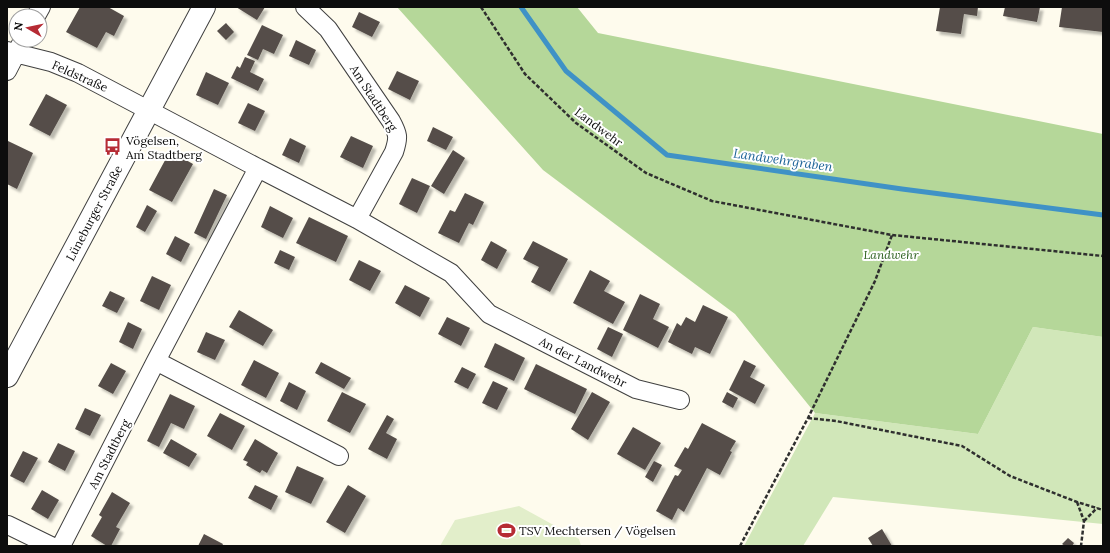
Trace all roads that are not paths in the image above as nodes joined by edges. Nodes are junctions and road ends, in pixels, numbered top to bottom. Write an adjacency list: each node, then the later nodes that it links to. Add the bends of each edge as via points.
1 (204, 7): 5 (street, Lüneburger Straße)
2 (305, 7): 7 (street, Am Stadtberg, via 328,29 397,132 398,140 394,152)
3 (16, 48): 4 (street); 5 (street, Feldstraße, via 78,73)
4 (7, 71)
5 (149, 110): 6 (street); 9 (street, Lüneburger Straße)
6 (258, 168): 7 (street); 8 (street, Am Stadtberg)
7 (357, 219): 10 (street, An der Landwehr, via 451,273 489,314 636,389)
8 (156, 361): 11 (street); 14 (street, Am Stadtberg)
9 (7, 376)
10 (680, 400)
11 (339, 456)
12 (8, 525): 13 (street)
13 (51, 546)
14 (61, 546)

